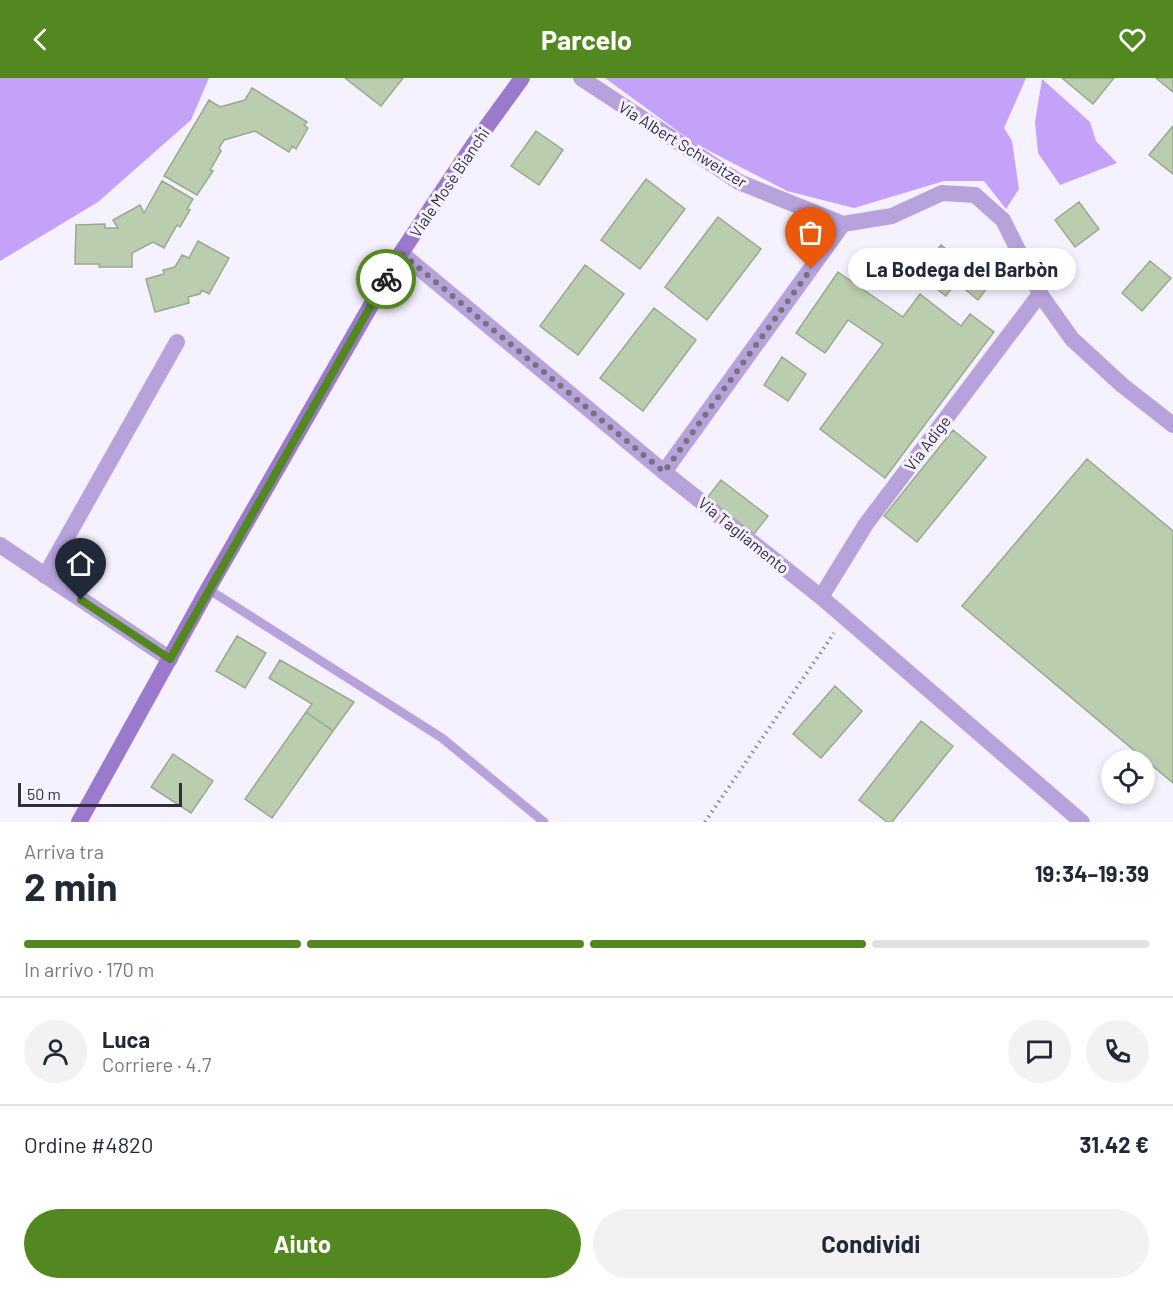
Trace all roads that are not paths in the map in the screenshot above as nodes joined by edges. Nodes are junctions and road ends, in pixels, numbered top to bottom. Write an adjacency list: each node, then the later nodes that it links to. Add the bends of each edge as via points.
1 (522, 78): 4 (main road, Viale Mosè Bianchi)
2 (581, 78): 3 (street, Via Albert Schweitzer, via 739,182)
3 (843, 224): 5 (street, via 892,216 942,193 975,195 1003,220); 8 (street)
4 (401, 253): 8 (street, Via Tagliamento); 11 (main road, Viale Mosè Bianchi)
5 (1040, 294): 7 (street, via 1072,339); 12 (street, Via Adige, via 866,524)
6 (177, 342): 10 (street)
7 (1173, 425)
8 (664, 472): 12 (street, Via Tagliamento)
9 (0, 545): 10 (street)
10 (45, 576): 13 (street)
11 (208, 589): 13 (main road, Viale Mosè Bianchi); 15 (lane, via 442,738)
12 (821, 597): 16 (street, Via Tagliamento)
13 (170, 659): 14 (main road, Viale Mosè Bianchi)
14 (80, 822)
15 (543, 822)
16 (1082, 822)

